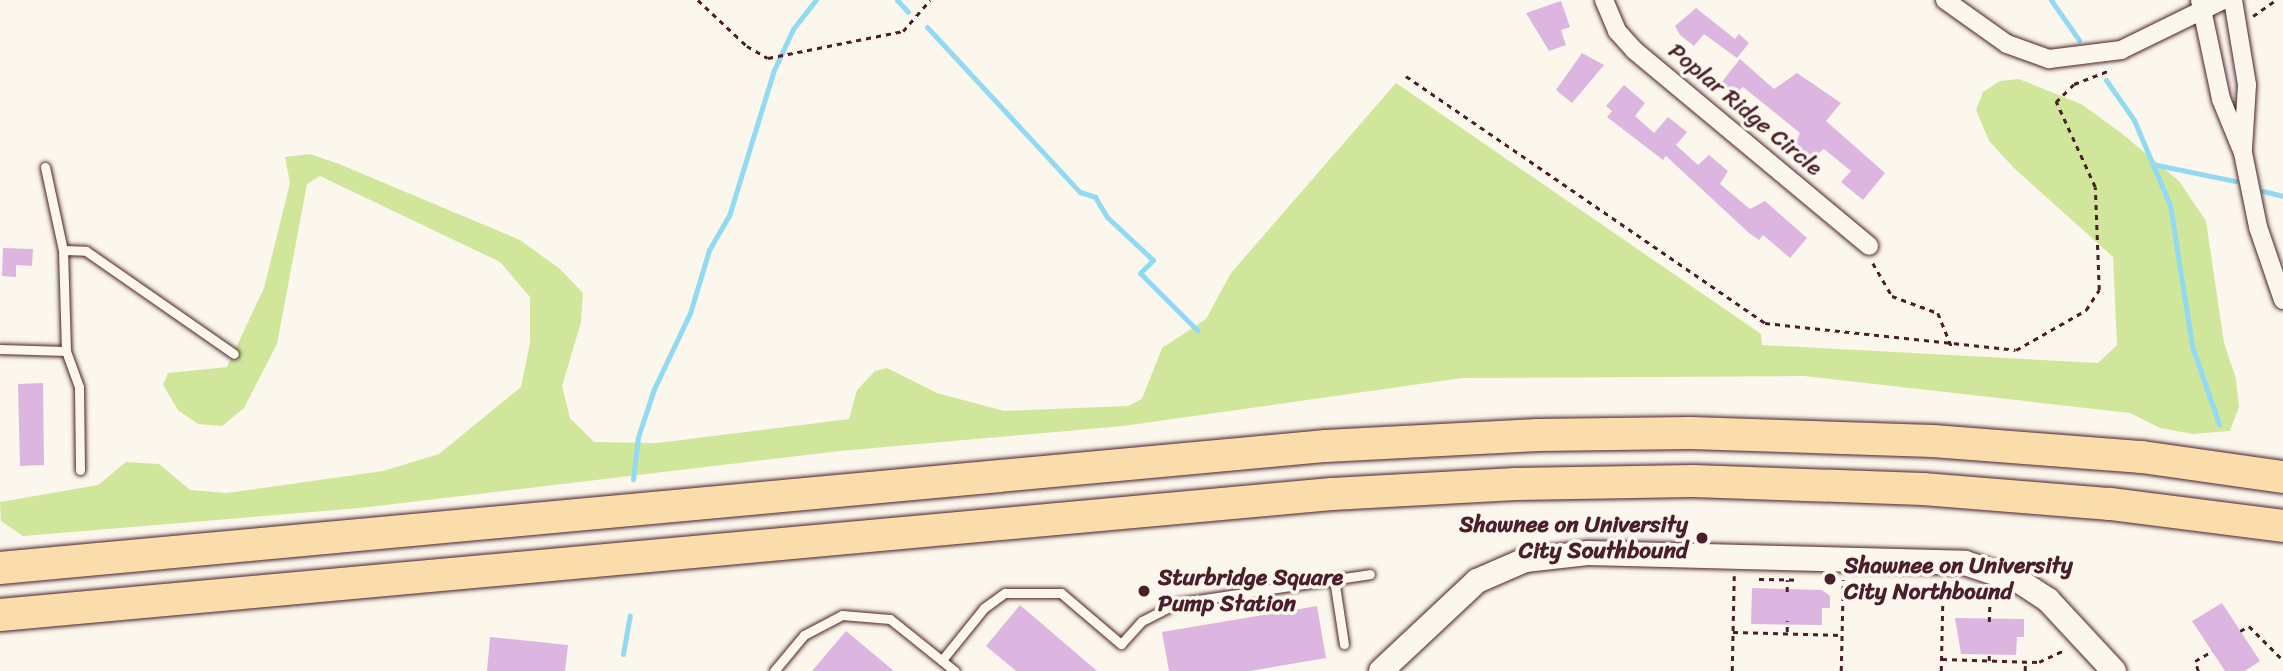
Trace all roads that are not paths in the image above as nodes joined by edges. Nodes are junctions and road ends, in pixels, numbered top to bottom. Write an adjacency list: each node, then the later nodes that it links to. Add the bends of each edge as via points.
1 (1604, 0): 8 (street, Poplar Ridge Circle, via 1624,41)
2 (1945, 0): 5 (street, via 2015,48 2049,59 2121,50)
3 (2223, 0): 5 (street)
4 (2233, 0): 6 (street, via 2247,85)
5 (2201, 5): 6 (street, via 2221,99)
6 (2243, 153): 10 (street, via 2258,227)
7 (45, 167): 9 (lane)
8 (1870, 246)
9 (63, 250): 12 (lane); 13 (lane, via 86,251)
10 (2283, 300)
11 (0, 349): 12 (lane)
12 (66, 351): 14 (lane, via 79,387)
13 (234, 354)
14 (80, 470)
15 (2283, 477): 17 (highway, via 2142,457 1933,441 1703,433 1538,435 1326,446)
16 (2283, 526): 20 (highway, via 2110,504 1923,489 1693,481 1516,484 1291,498)
17 (0, 568)
18 (1370, 574): 19 (lane)
19 (1334, 579): 21 (lane); 22 (lane, via 1177,603 1142,621 1121,644 1061,593 1005,593 984,608)
20 (0, 615)
21 (1344, 644)
22 (942, 660): 23 (lane, via 890,619 842,615 804,635); 24 (lane)
23 (774, 671)
24 (955, 671)
25 (1381, 671): 26 (main road, via 1478,581 1525,560 1588,553 1965,564 2019,581 2048,600)
26 (2114, 671)

